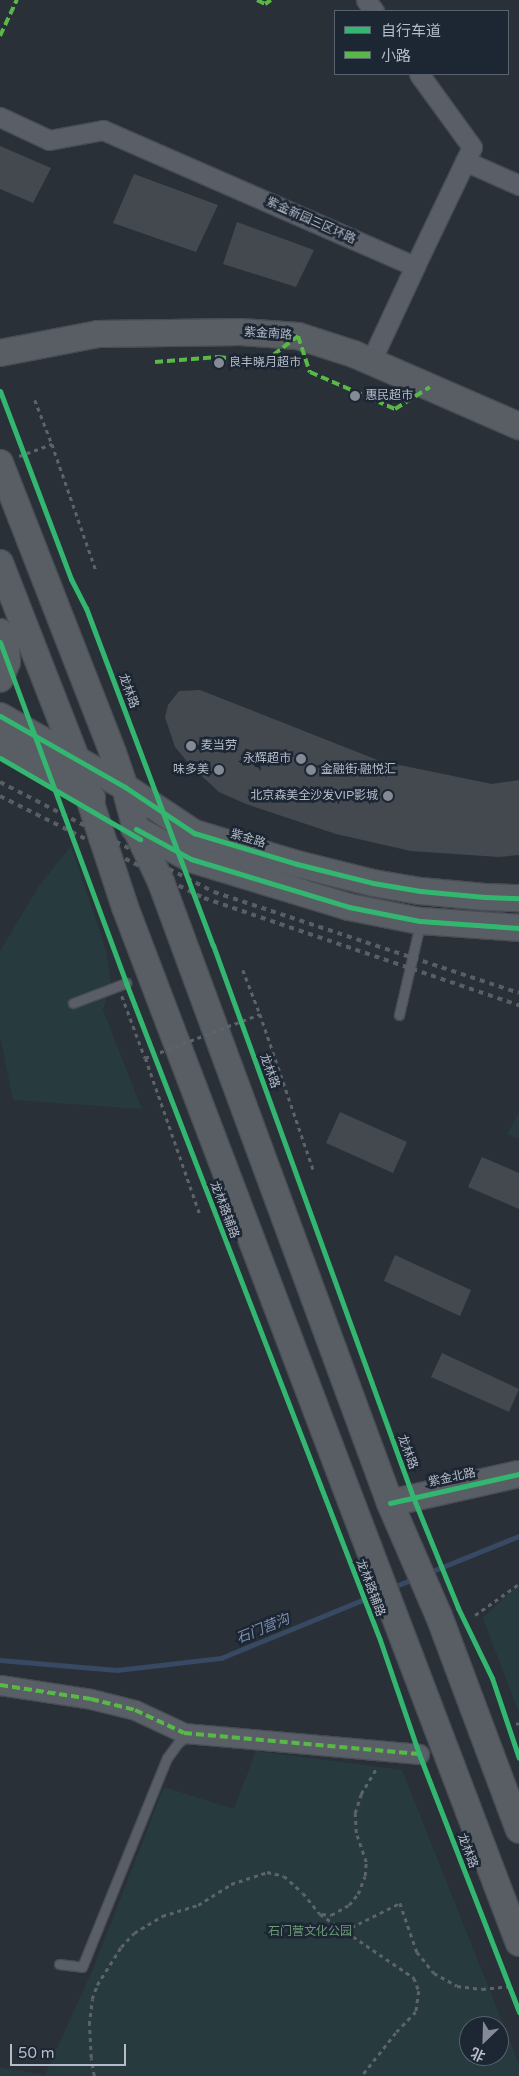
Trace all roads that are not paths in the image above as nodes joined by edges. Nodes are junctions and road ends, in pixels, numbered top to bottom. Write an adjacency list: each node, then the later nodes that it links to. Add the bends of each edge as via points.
1 (420, 75): 3 (street, via 472,147)
2 (0, 117): 5 (street, 紫金新园三区环路, via 49,140 103,130)
3 (465, 161): 4 (street); 5 (street)
4 (519, 185)
5 (415, 266): 7 (street)
6 (0, 353): 7 (main road, 紫金南路, via 98,334 241,332 298,336)
7 (371, 361): 8 (main road, 紫金南路)
8 (519, 426)
9 (9, 460): 16 (main road)
10 (0, 563): 15 (main road, 龙林路)
11 (0, 632): 12 (main road, via 7,662)
12 (0, 679)
13 (0, 716): 15 (main road, 紫金路)
14 (0, 744): 17 (main road, via 46,768)
15 (76, 758): 16 (main road, 紫金路); 17 (main road, 龙林路)
16 (125, 787): 18 (main road); 19 (main road, 紫金路, via 194,832 297,864 420,891)
17 (87, 795): 18 (main road); 31 (main road, 龙林路, via 122,898)
18 (136, 830): 20 (main road, via 191,859 349,907); 26 (main road, via 161,882)
19 (519, 898)
20 (420, 921): 21 (main road); 24 (lane)
21 (519, 928)
22 (126, 983): 23 (lane)
23 (73, 1003)
24 (399, 1015)
25 (519, 1474): 26 (main road, 紫金北路)
26 (390, 1503): 30 (main road, via 439,1616)
27 (0, 1685): 28 (street, via 91,1699 135,1710)
28 (190, 1734): 29 (street); 32 (lane, via 167,1758 82,1967)
29 (410, 1753)
30 (519, 1830)
31 (519, 1943)
32 (59, 1964)

